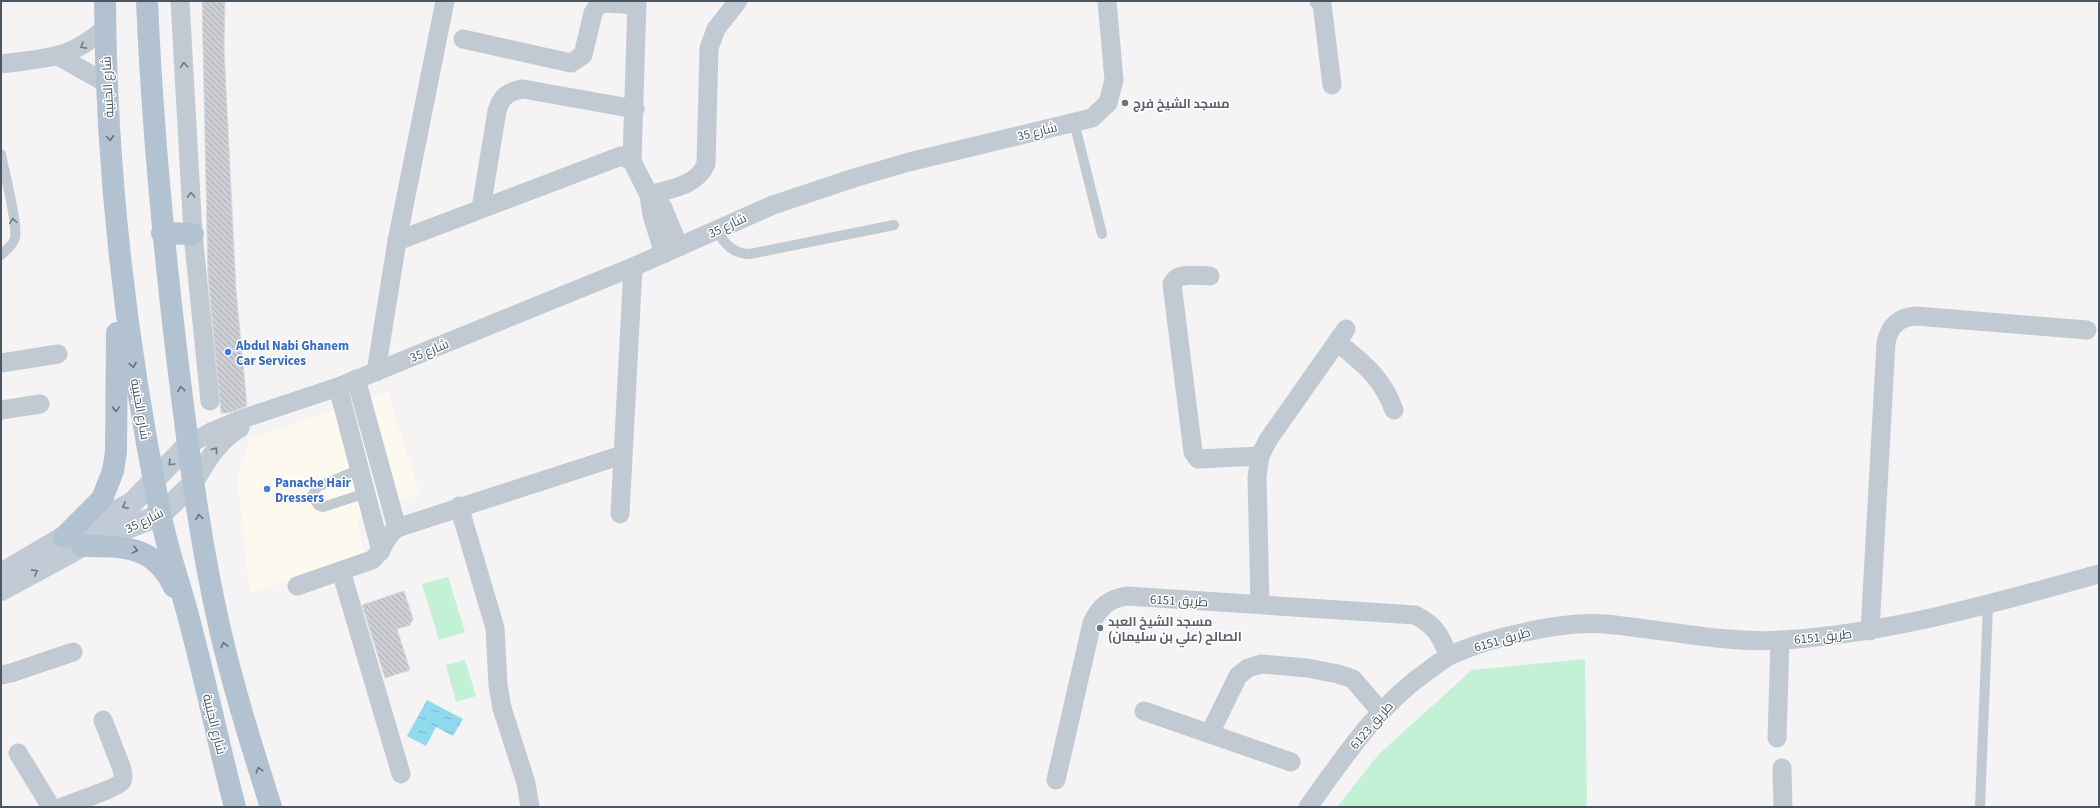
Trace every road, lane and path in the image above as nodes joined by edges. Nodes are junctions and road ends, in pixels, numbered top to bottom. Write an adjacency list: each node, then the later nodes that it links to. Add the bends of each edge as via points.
1 (104, 1): 9 (main road, شارع الجنبية)
2 (147, 1): 23 (main road, via 150,80)
3 (180, 1): 24 (street, one-way to 3)
4 (445, 1): 26 (street)
5 (738, 1): 19 (street, via 716,29 709,48 706,164 702,173 696,180)
6 (1107, 1): 16 (street, شارع 35, via 1114,80 1108,103 1092,118)
7 (1319, 1): 14 (street, via 1322,4)
8 (637, 3): 10 (street, via 598,5 593,13 583,56 571,63); 15 (street)
9 (105, 28): 11 (street, one-way to 11, via 89,42); 13 (main road, شارع الجنبية)
10 (463, 39)
11 (58, 56): 12 (street); 13 (street)
12 (1, 64)
13 (106, 82): 27 (main road, شارع الجنبية, one-way to 27)
14 (1332, 85)
15 (635, 109): 18 (street); 20 (street, via 523,89 505,95 497,111)
16 (1074, 122): 22 (street, شارع 35, via 854,178 772,205); 25 (lane)
17 (2, 160): 29 (lane, one-way to 17, via 10,248 15,238)
18 (632, 161): 19 (street); 20 (street, via 616,157)
19 (649, 195): 28 (street, via 652,215)
20 (481, 208): 26 (street)
21 (894, 225): 22 (lane, via 750,254 741,254 726,245)
22 (716, 230): 28 (street, شارع 35)
23 (162, 233): 24 (main road); 43 (main road, one-way to 23)
24 (192, 234): 38 (street)
25 (1102, 234)
26 (397, 241): 35 (street)
27 (119, 244): 48 (main road, شارع الجنبية, one-way to 48, via 132,360); 56 (main road, one-way to 56, via 114,471 102,499)
28 (671, 251): 30 (street, شارع 35)
29 (1, 255)
30 (633, 267): 35 (street, شارع 35); 44 (street)
31 (1210, 276): 45 (street, via 1182,276 1172,284 1193,452 1198,459)
32 (2087, 330): 66 (street, via 1916,316 1902,319 1890,329 1886,343)
33 (58, 354): 34 (street)
34 (1, 363)
35 (376, 372): 36 (street, شارع 35)
36 (356, 379): 37 (street, شارع 35); 46 (street)
37 (338, 387): 42 (street, شارع 35); 47 (street)
38 (210, 401)
39 (40, 404): 40 (street)
40 (1, 410)
41 (1394, 410): 45 (street, via 1387,391 1342,336 1268,440)
42 (258, 414): 43 (street, شارع 35, via 211,432); 49 (street, شارع 35, one-way to 42, via 228,435)
43 (188, 445): 48 (street, شارع 35, one-way to 48); 49 (main road)
44 (622, 455): 52 (street); 53 (street)
45 (1260, 456): 63 (street, via 1257,477)
46 (379, 462): 47 (street); 50 (street)
47 (360, 469): 51 (street); 51 (lane, via 316,487 312,496 318,505 323,507)
48 (154, 480): 54 (main road, شارع الجنبية); 56 (street, شارع 35, one-way to 56, via 132,502)
49 (194, 483): 54 (street, شارع 35); 84 (main road, one-way to 49, via 240,707 219,624 199,523)
50 (386, 487): 51 (street); 55 (street)
51 (366, 493): 57 (street)
52 (459, 506): 55 (street); 85 (street, via 495,628 502,708 526,783)
53 (620, 514)
54 (160, 515): 56 (street, شارع 35); 65 (main road, شارع الجنبية)
55 (397, 528): 57 (street, via 388,536)
56 (73, 542): 59 (street, شارع 35); 62 (street, شارع 35, one-way to 56); 65 (main road, one-way to 65, via 144,552 158,562 170,579)
57 (381, 551): 58 (street, via 372,560)
58 (341, 571): 61 (street); 79 (street)
59 (1, 574)
60 (2099, 574): 64 (street, طريق 6151)
61 (297, 586)
62 (1, 590)
63 (1260, 604): 69 (street, طريق 6151, via 1415,615 1429,622 1440,634); 80 (street, طريق 6151, via 1127,596 1115,598 1105,604 1097,612 1092,623)
64 (1988, 604): 66 (street, طريق 6151); 88 (lane)
65 (191, 626): 83 (main road, شارع الجنبية)
66 (1870, 631): 67 (street, طريق 6151)
67 (1780, 640): 69 (street, طريق 6151, via 1746,640 1600,624 1538,629 1492,639); 75 (street)
68 (73, 652): 70 (street, via 11,674)
69 (1449, 656): 72 (street, طريق 6123, via 1417,678)
70 (1, 675)
71 (1144, 711): 74 (street)
72 (1381, 712): 74 (street, via 1353,679 1307,668 1262,664 1248,668 1238,676); 86 (street, طريق 6123, via 1362,733)
73 (103, 720): 82 (street, via 124,775 122,781 113,788)
74 (1210, 733): 77 (street)
75 (1777, 738)
76 (18, 753): 81 (street)
77 (1291, 762)
78 (1782, 768): 87 (street)
79 (400, 774)
80 (1056, 780)
81 (51, 807)
82 (62, 807)
83 (235, 807)
84 (271, 807)
85 (530, 807)
86 (1308, 807)
87 (1783, 807)
88 (1980, 807)

